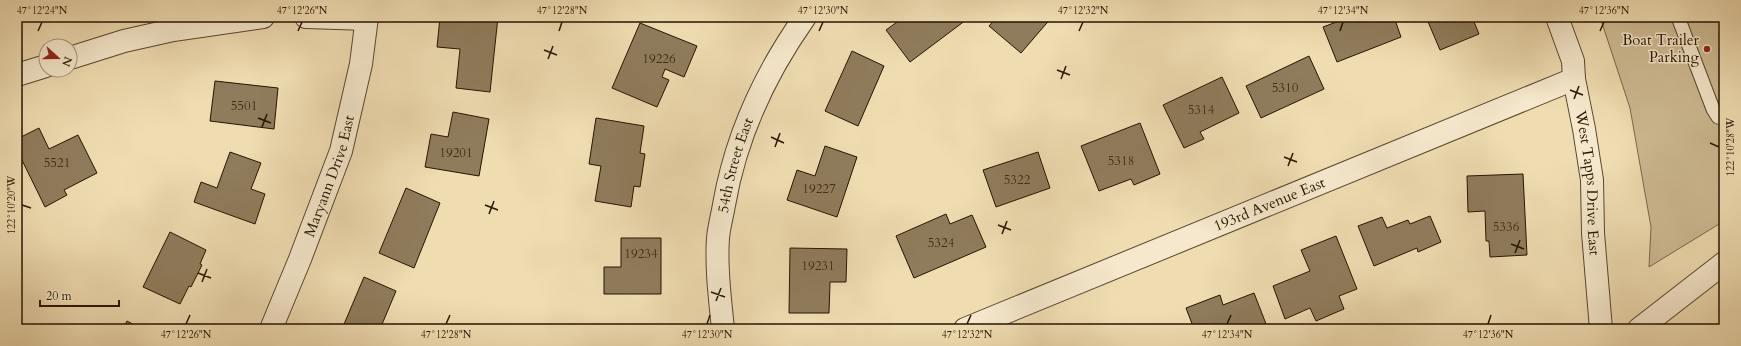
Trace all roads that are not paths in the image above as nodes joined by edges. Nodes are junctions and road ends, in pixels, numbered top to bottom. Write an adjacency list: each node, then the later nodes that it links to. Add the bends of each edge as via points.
1 (263, 17): 7 (street, via 173,30 124,41)
2 (306, 17): 6 (street)
3 (805, 17): 14 (street, 54th Street East, via 786,45 753,105 738,145 718,238)
4 (1557, 17): 10 (street, West Tapps Drive East, via 1573,61)
5 (1678, 17): 11 (lane, via 1713,109 1718,117)
6 (367, 18): 13 (street, Maryann Drive East, via 361,64 341,150)
7 (78, 55)
8 (38, 68): 9 (street)
9 (17, 75)
10 (1574, 79): 15 (street, 193rd Avenue East); 16 (street, West Tapps Drive East, via 1592,180 1593,233)
11 (1724, 119)
12 (1724, 263): 17 (street)
13 (271, 329)
14 (723, 329)
15 (965, 329)
16 (1601, 329)
17 (1639, 329)

